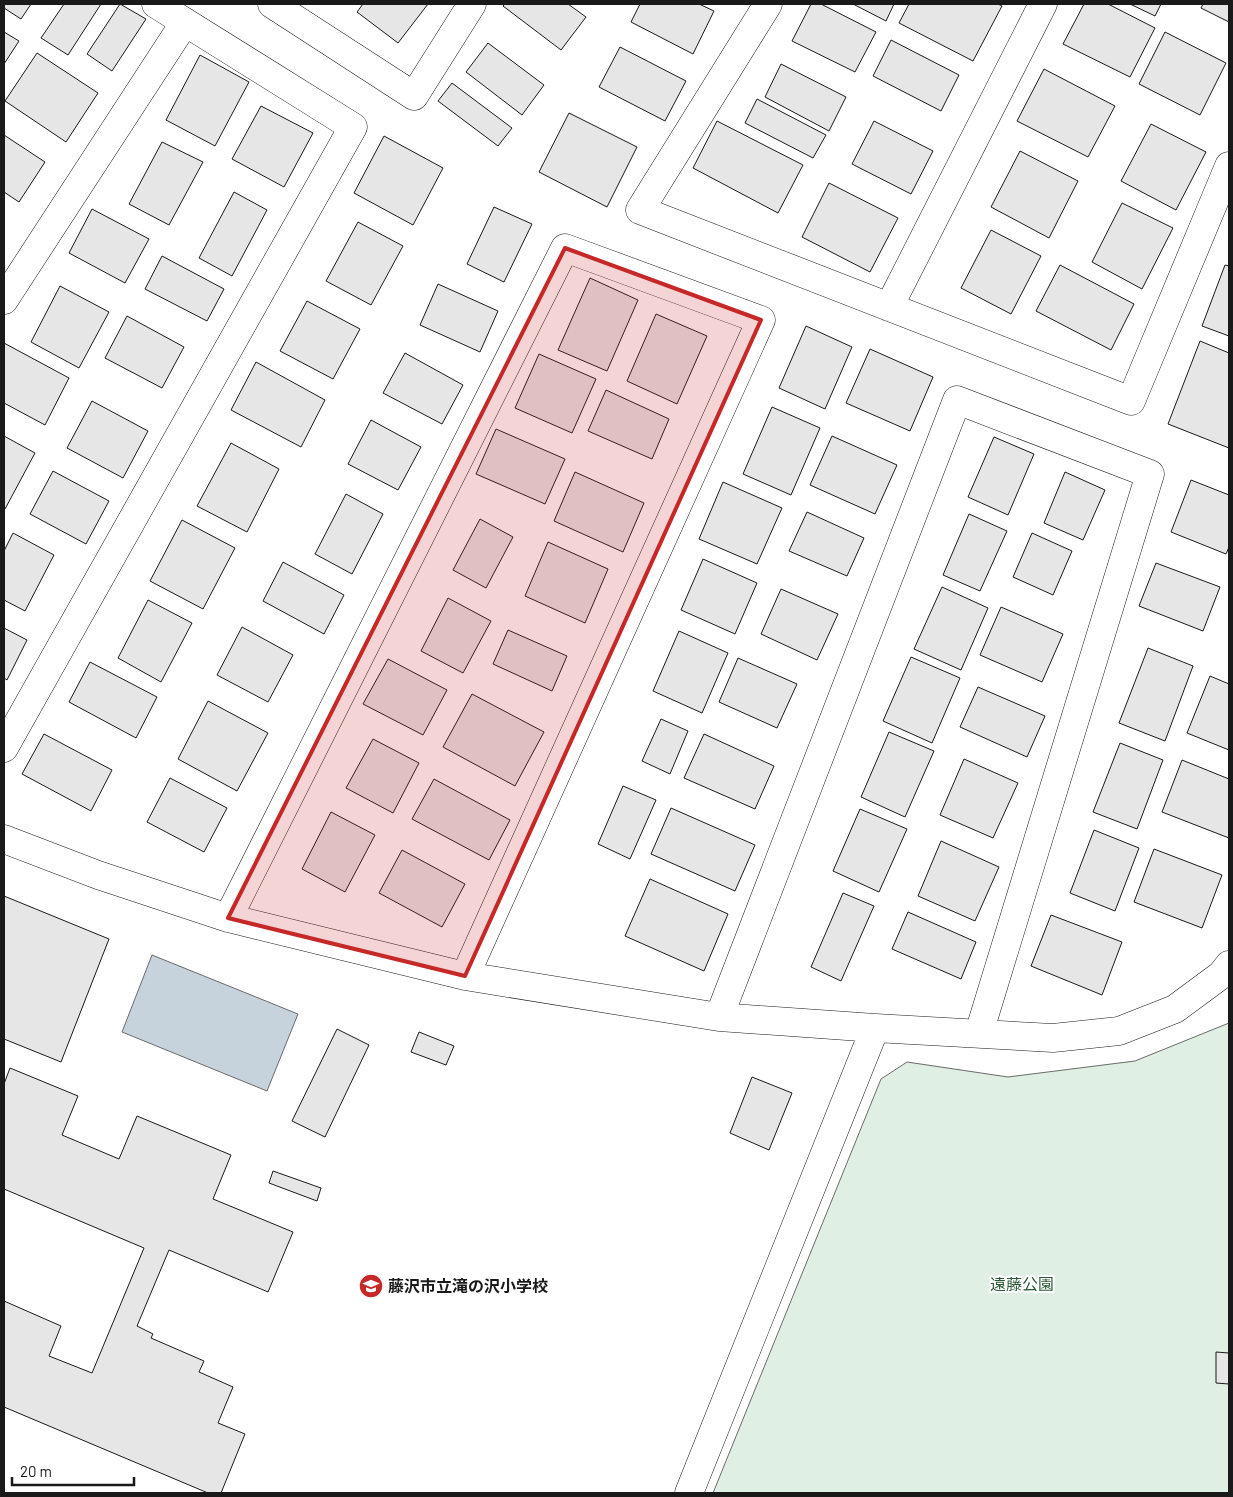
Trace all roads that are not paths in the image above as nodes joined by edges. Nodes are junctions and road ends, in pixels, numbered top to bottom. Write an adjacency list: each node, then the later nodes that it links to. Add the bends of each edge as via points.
1 (156, 4): 6 (street)
2 (272, 4): 3 (street, via 414,96)
3 (472, 4)
4 (768, 4): 9 (street, via 640,210)
5 (1043, 4): 9 (street)
6 (185, 22): 8 (street); 10 (street, via 354,127)
7 (1229, 166): 9 (street, via 1131,401)
8 (4, 300)
9 (889, 307)
10 (4, 748)
11 (4, 839): 12 (street, via 98,875)
12 (228, 918): 14 (street); 14 (street, via 565,248 761,320)
13 (1229, 965): 17 (street, via 1222,974 1175,1009 1119,1031 1053,1038)
14 (466, 976): 15 (street)
15 (719, 1017): 16 (street); 17 (street, via 958,400 1150,474)
16 (875, 1028): 17 (street); 18 (street)
17 (979, 1034)
18 (689, 1493)

